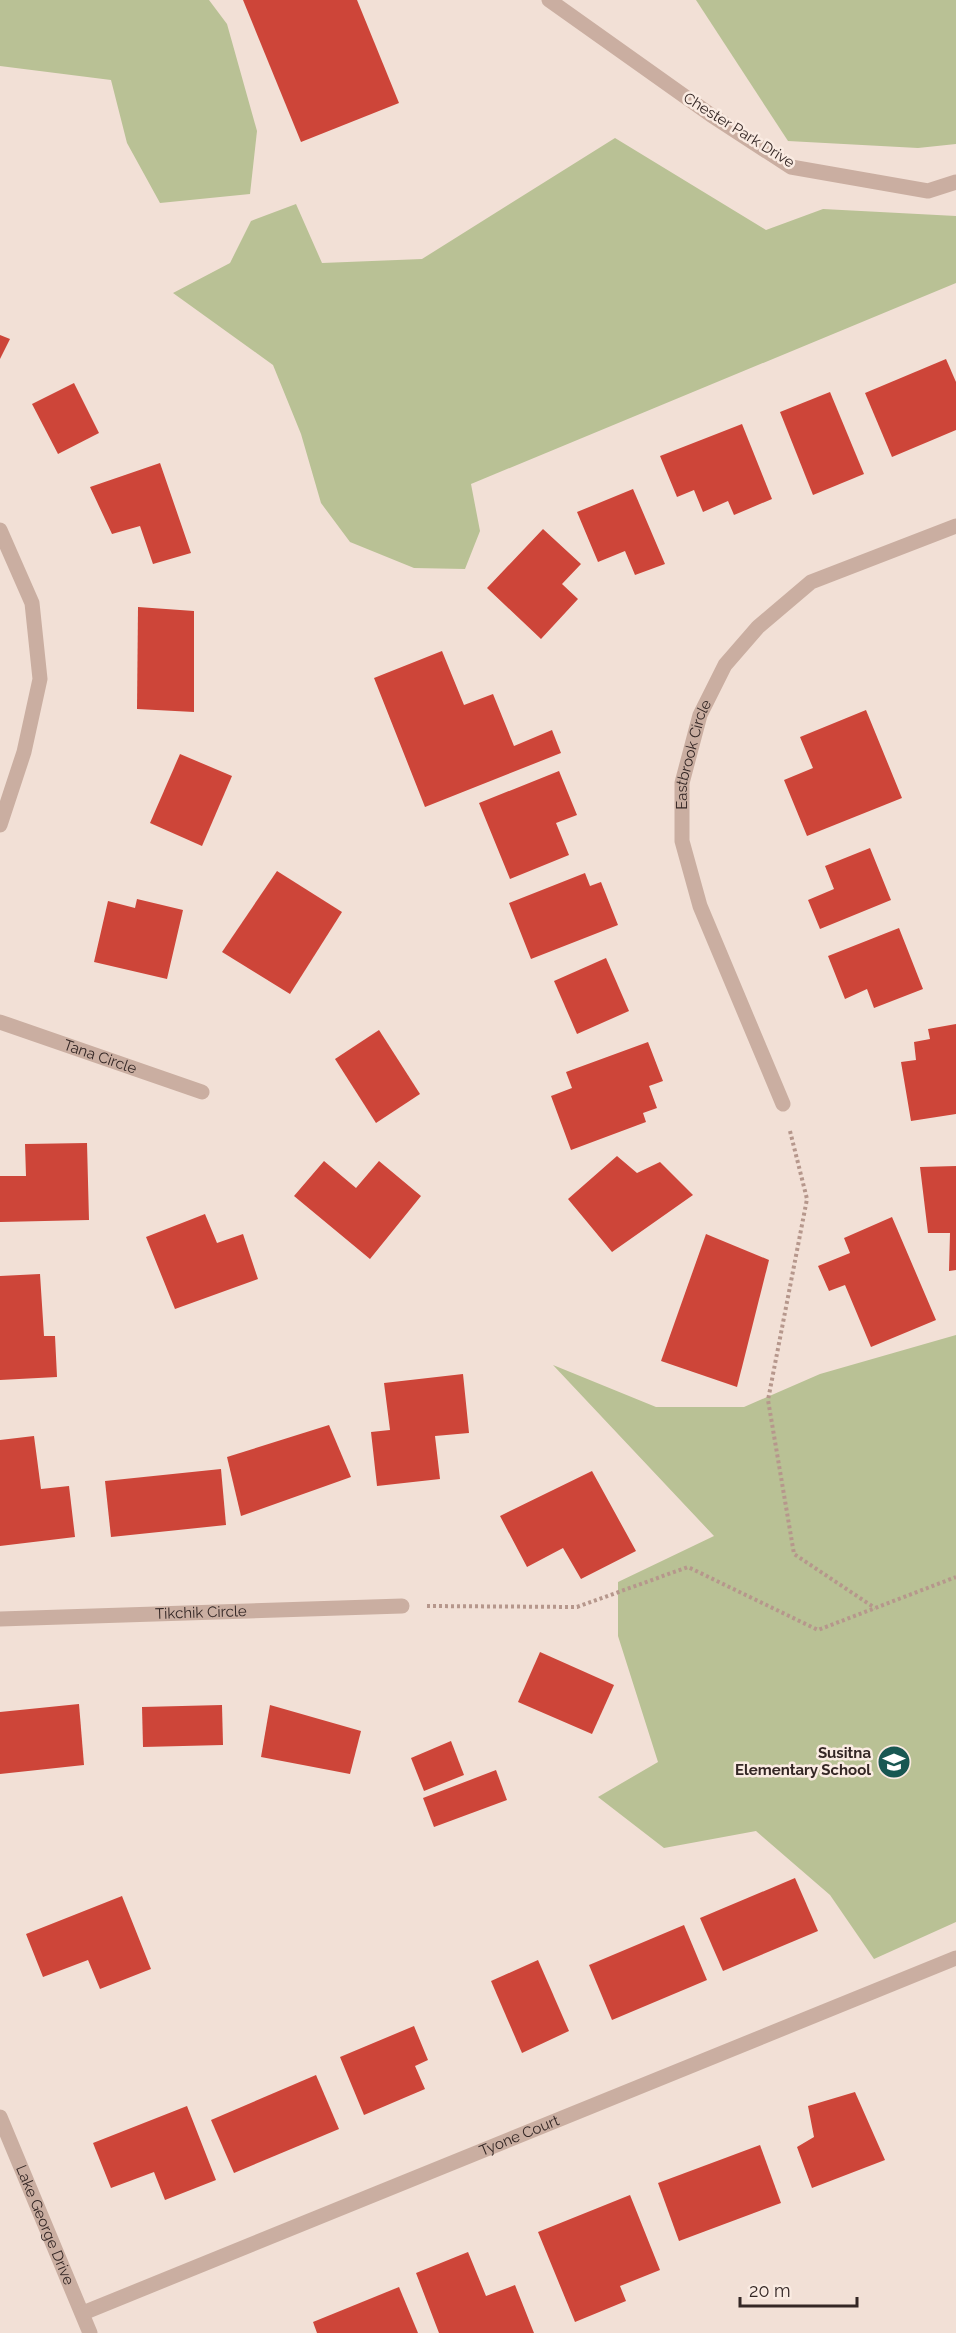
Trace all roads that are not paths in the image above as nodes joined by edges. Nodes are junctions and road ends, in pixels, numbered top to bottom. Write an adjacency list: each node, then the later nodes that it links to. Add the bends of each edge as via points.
1 (549, 0): 2 (street, Chester Park Drive, via 791,167 928,191)
2 (956, 182)
3 (956, 526): 8 (street, Eastbrook Circle, via 811,582 758,627 725,665 700,715 682,783 682,841 700,906)
4 (0, 530): 5 (street, via 32,603 39,679 24,752)
5 (0, 825)
6 (0, 1022): 7 (street, Tana Circle)
7 (202, 1092)
8 (783, 1104)
9 (402, 1606): 10 (street, Tikchik Circle)
10 (0, 1620)
11 (956, 1958): 13 (street, Tyone Court)
12 (0, 2117): 13 (street, Lake George Drive)
13 (82, 2313): 14 (street, Lake George Drive)
14 (90, 2333)

